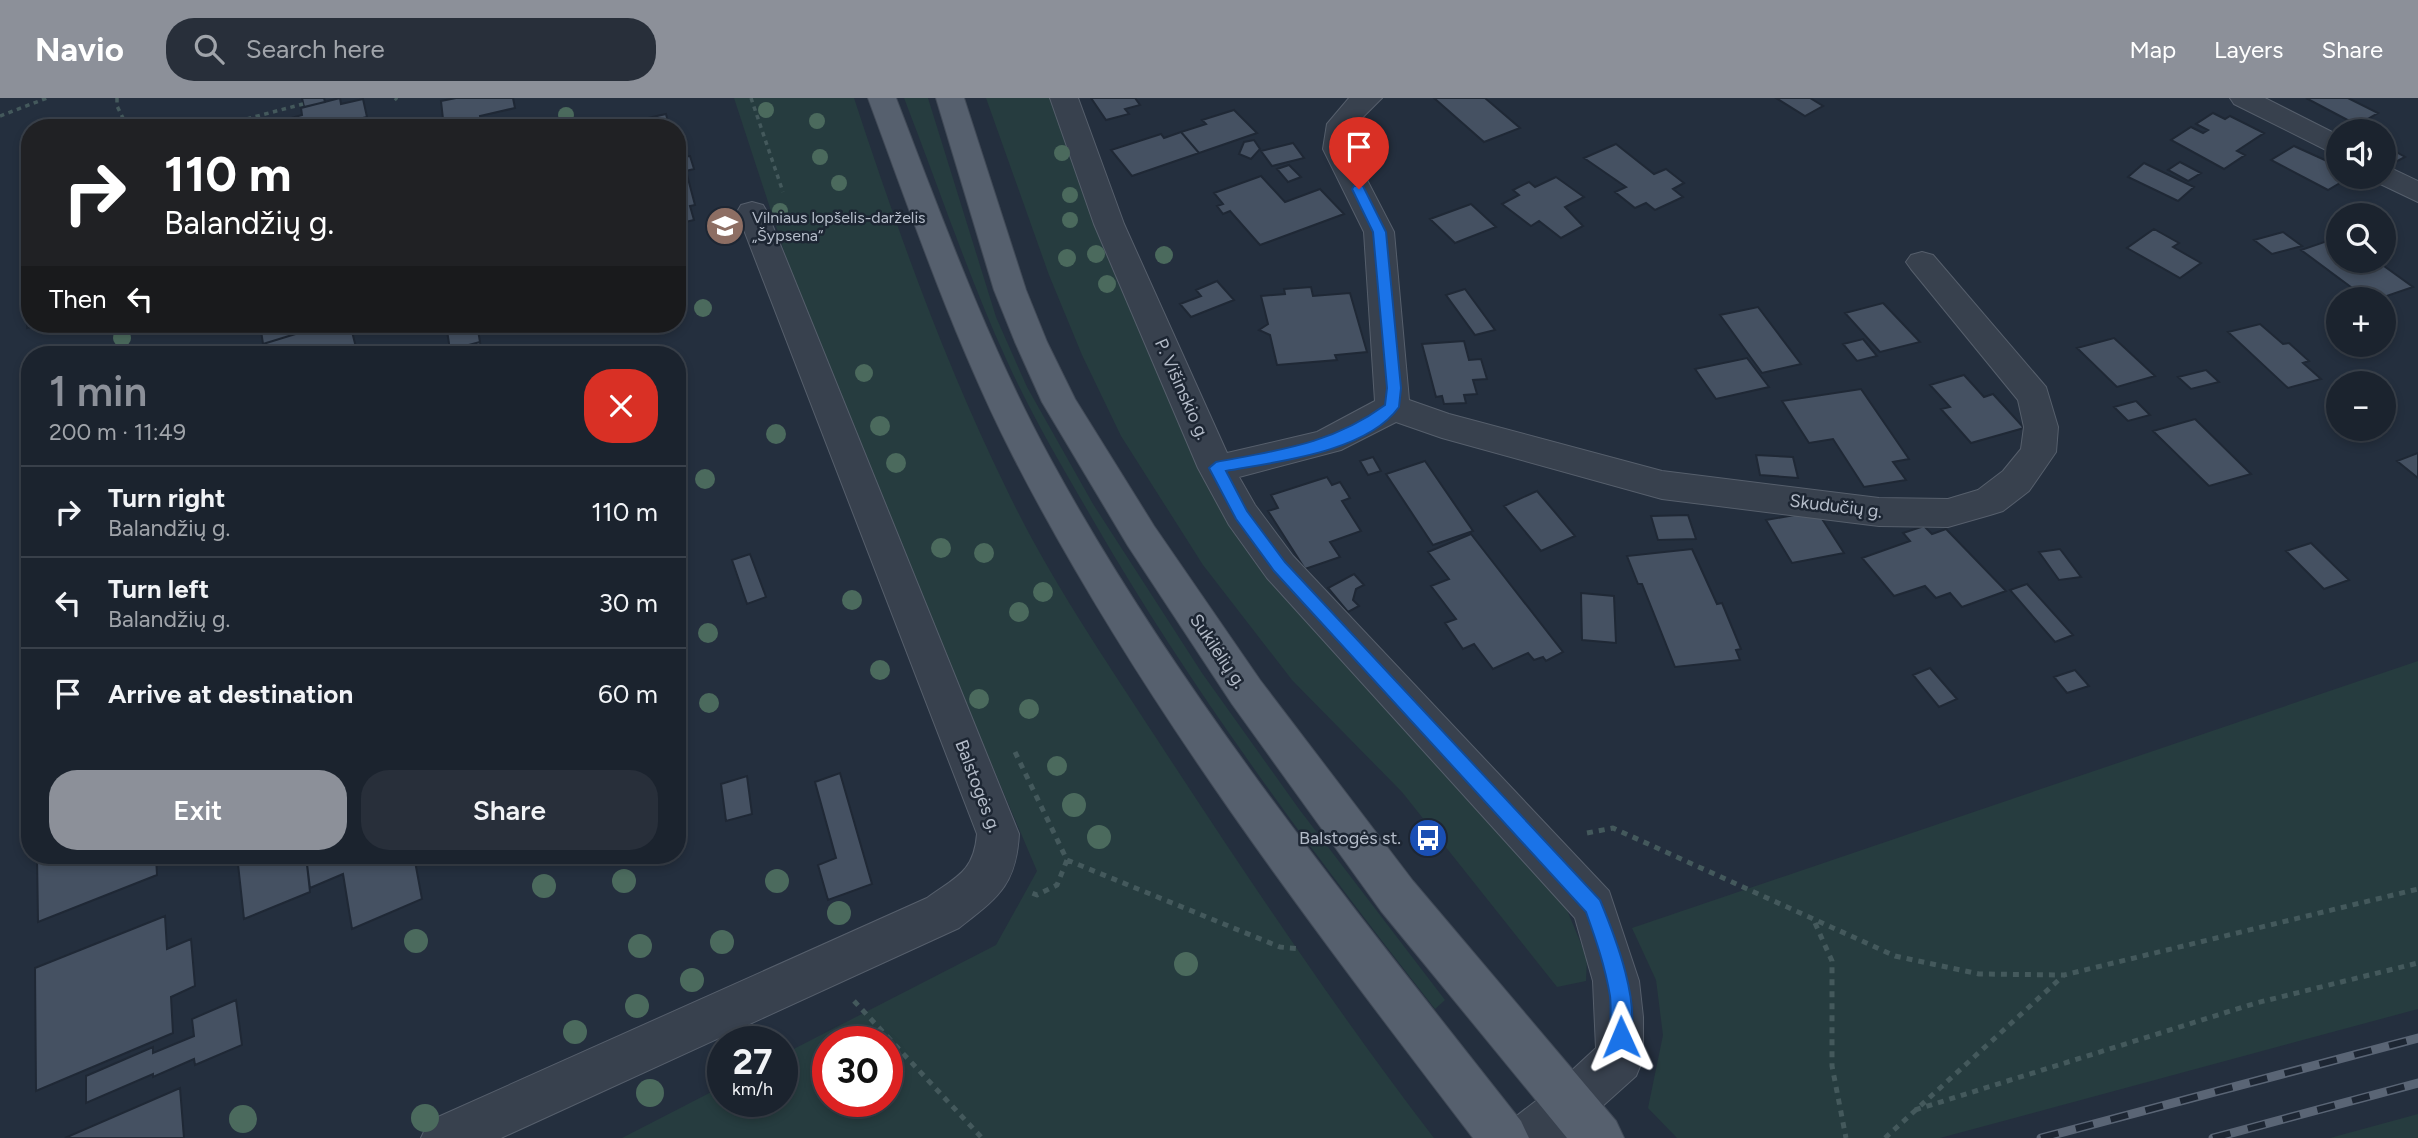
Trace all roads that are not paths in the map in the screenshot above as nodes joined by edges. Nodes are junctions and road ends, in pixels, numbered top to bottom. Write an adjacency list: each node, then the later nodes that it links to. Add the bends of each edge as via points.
1 (882, 98): 15 (main road, via 958,298 1009,412 1067,521 1157,667 1253,807)
2 (950, 98): 13 (main road, Sukilėlių g., via 1010,290 1031,342 1059,402 1134,525 1246,692 1397,895)
3 (1064, 98): 12 (street, P. Višinskio g., via 1109,224)
4 (1368, 98): 11 (street, via 1341,124 1337,149 1379,232)
5 (2244, 98): 6 (street)
6 (2326, 141)
7 (2396, 181): 8 (street)
8 (2418, 193)
9 (752, 212): 14 (street, Balstogės g., via 998,834 996,863 978,886 943,913)
10 (1922, 262): 11 (street, Skudučių g., via 2034,396 2041,428 2038,452 2016,481 1990,501 1948,513 1878,512 1662,485)
11 (1392, 407): 12 (street, via 1335,442)
12 (1216, 468): 13 (street, P. Višinskio g., via 1242,515 1280,567 1593,906 1615,966 1623,1016 1619,1059)
13 (1571, 1104): 16 (street, P. Višinskio g.); 17 (main road, Sukilėlių g.)
14 (446, 1138)
15 (1504, 1138)
16 (1527, 1138)
17 (1599, 1138)

